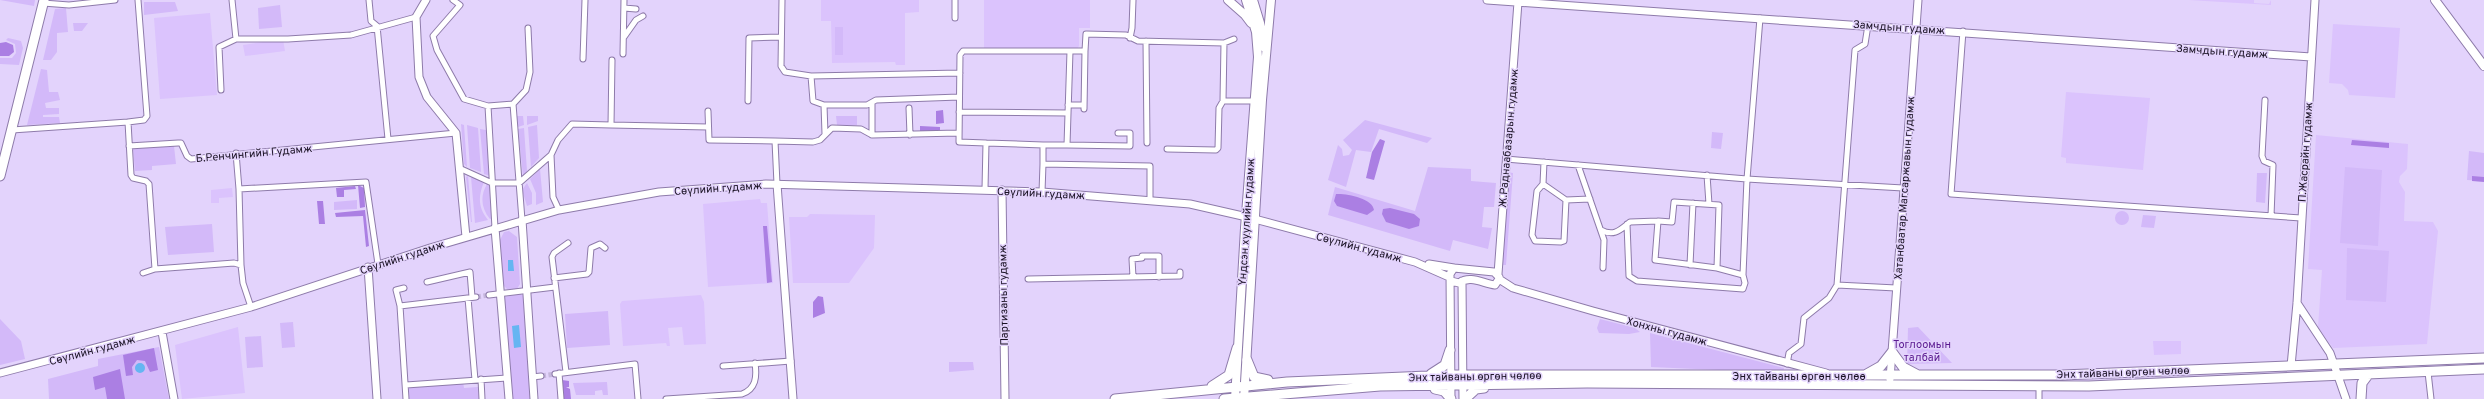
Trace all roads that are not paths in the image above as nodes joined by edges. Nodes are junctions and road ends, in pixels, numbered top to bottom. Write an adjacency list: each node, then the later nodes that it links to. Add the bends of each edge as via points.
1 (115, 0): 21 (street)
2 (138, 0): 67 (street, via 147,116 144,120)
3 (232, 0): 39 (street)
4 (369, 0): 30 (street, via 371,21)
5 (426, 0): 26 (main road)
6 (453, 0): 62 (street, via 460,5 432,36 464,99)
7 (585, 0): 46 (street)
8 (624, 0): 23 (street)
9 (782, 0): 36 (street)
10 (955, 0): 27 (street)
11 (1133, 0): 37 (street)
12 (1228, 0): 34 (main road, via 1246,15)
13 (1246, 0): 34 (main road)
14 (1253, 0): 51 (main road, via 1263,37)
15 (1271, 0): 51 (main road)
16 (1487, 0): 22 (main road, Замчдын гудамж)
17 (1918, 0): 32 (main road, Хатанбаатар Магсаржавын гудамж)
18 (2315, 0): 45 (main road, П.Жасрайн гудамж)
19 (2435, 0): 48 (main road)
20 (44, 2): 21 (street); 70 (highway)
21 (63, 2)
22 (1518, 2): 28 (main road, Замчдын гудамж); 88 (main road, Ж.Раднаабазарын гудамж)
23 (624, 8): 24 (street); 35 (street)
24 (636, 9)
25 (643, 16): 35 (street, via 636,20)
26 (416, 17): 30 (street); 71 (main road, via 421,84)
27 (955, 18)
28 (1760, 18): 29 (main road, Замчдын гудамж); 95 (street)
29 (1868, 25): 32 (main road, Замчдын гудамж); 100 (street, via 1865,44 1856,50)
30 (377, 26): 39 (street, via 351,35); 77 (street)
31 (528, 28): 59 (street, via 528,84 526,90)
32 (1917, 28): 33 (main road, Замчдын гудамж); 101 (main road, Хатанбаатар Магсаржавын гудамж)
33 (1963, 31): 45 (main road, Замчдын гудамж); 112 (street, via 1951,194)
34 (1256, 32): 57 (main road, Үндсэн хуулийн гудамж)
35 (624, 37): 44 (street)
36 (780, 37): 50 (street, via 781,66 784,72); 55 (street, via 749,38)
37 (1130, 38): 40 (street); 43 (street, via 1126,35 1086,34)
38 (1234, 38): 41 (street)
39 (236, 39): 52 (street, via 220,47)
40 (1146, 41): 41 (street); 80 (street)
41 (1224, 43): 56 (street)
42 (1070, 51): 43 (street); 49 (street, via 963,51 960,55); 61 (street)
43 (1085, 51): 61 (street, via 1084,107)
44 (623, 54)
45 (2311, 57): 114 (main road, П.Жасрайн гудамж)
46 (583, 59)
47 (612, 60): 68 (street)
48 (2484, 66)
49 (960, 73): 50 (street); 53 (street)
50 (811, 76): 60 (street, via 811,98 816,103)
51 (1265, 76): 115 (main road, Үндсэн хуулийн гудамж)
52 (221, 90)
53 (959, 97): 58 (street, via 876,100); 65 (street)
54 (2266, 100): 112 (street, via 2262,156 2264,161 2273,165)
55 (748, 101)
56 (1223, 101): 57 (street); 85 (street, via 1219,108 1216,150)
57 (1256, 101): 113 (main road, Үндсэн хуулийн гудамж)
58 (872, 103): 60 (street); 75 (street)
59 (512, 104): 62 (street); 97 (street)
60 (824, 105): 73 (street)
61 (1068, 105): 66 (street)
62 (488, 106): 96 (street)
63 (910, 108): 76 (street)
64 (708, 111): 69 (street)
65 (959, 112): 66 (street); 74 (street)
66 (1068, 113): 83 (street)
67 (128, 122): 70 (street); 84 (street)
68 (611, 125): 69 (street); 87 (street, via 572,124 558,140)
69 (708, 128): 78 (street, via 709,140)
70 (12, 130): 81 (highway)
71 (456, 133): 77 (street, Б.Ренчингийн Гудамж); 92 (main road)
72 (1118, 133): 83 (street, via 1130,133 1130,146)
73 (825, 134): 75 (street, via 832,128 861,129); 78 (street, via 820,140 813,142)
74 (958, 134): 76 (street); 79 (street, via 959,142 963,144)
75 (872, 135): 76 (street)
76 (910, 136)
77 (388, 139): 86 (street, Б.Ренчингийн Гудамж, via 313,148)
78 (775, 141): 98 (street)
79 (986, 143): 82 (street); 103 (street)
80 (1147, 143)
81 (4, 145): 94 (highway)
82 (1043, 145): 83 (street); 90 (street)
83 (1067, 145)
84 (129, 146): 86 (street, Б.Ренчингийн Гудамж, via 181,143 191,159); 132 (street, via 131,177 149,184)
85 (1167, 149)
86 (236, 153): 102 (street)
87 (551, 156): 97 (street); 111 (street, via 553,197)
88 (1506, 159): 89 (street); 138 (main road, Ж.Раднаабазарын гудамж)
89 (1544, 162): 91 (street); 99 (street)
90 (1043, 164): 105 (street); 107 (street, via 1150,166)
91 (1578, 165): 93 (street); 106 (street)
92 (459, 168): 96 (street); 121 (main road)
93 (1707, 175): 95 (street); 110 (street)
94 (0, 176)
95 (1747, 178): 100 (street); 135 (street)
96 (492, 183): 97 (street); 119 (street)
97 (518, 183): 116 (street)
98 (777, 184): 103 (main road, Сөүлийн гудамж); 111 (main road, Сөүлийн гудамж, via 659,192); 161 (main road)
99 (1543, 184): 108 (street); 108 (street, via 1537,191 1532,235 1535,241 1564,241)
100 (1846, 184): 101 (street); 144 (street)
101 (1903, 188): 147 (main road, Хатанбаатар Магсаржавын гудамж)
102 (239, 189): 125 (street, via 366,182); 126 (street)
103 (985, 190): 104 (main road, Сөүлийн гудамж)
104 (1002, 190): 105 (main road, Сөүлийн гудамж); 206 (main road, Партизаны гудамж)
105 (1042, 192): 107 (main road, Сөүлийн гудамж)
106 (1590, 199): 108 (street); 120 (street)
107 (1150, 200): 113 (main road, Сөүлийн гудамж, via 1190,204)
108 (1566, 200)
109 (1693, 203): 110 (street); 117 (street, via 1674,202 1672,222); 127 (street)
110 (1709, 204): 131 (street, via 1719,205)
111 (559, 210): 116 (main road, Сөүлийн гудамж)
112 (2271, 216): 114 (street)
113 (1247, 217): 115 (main road, Сөүлийн гудамж); 156 (main road, Үндсэн хуулийн гудамж)
114 (2301, 218): 152 (main road, П.Жасрайн гудамж)
115 (1256, 219): 124 (main road, Сөүлийн гудамж); 160 (main road, Үндсэн хуулийн гудамж)
116 (522, 220): 119 (main road, Сөүлийн гудамж); 148 (main road)
117 (1658, 221): 118 (street, via 1637,220); 127 (street, via 1656,260)
118 (1628, 224): 120 (street, via 1617,233); 135 (street, via 1629,276 1637,281 1743,289)
119 (496, 228): 121 (main road, Сөүлийн гудамж); 149 (main road)
120 (1601, 230): 130 (street, via 1604,240)
121 (466, 237): 125 (main road, Сөүлийн гудамж)
122 (568, 243): 139 (street, via 552,257)
123 (605, 248): 139 (street, via 600,244 591,248 587,274)
124 (1415, 262): 129 (main road); 141 (main road, Сөүлийн гудамж)
125 (378, 264): 128 (main road, Сөүлийн гудамж)
126 (241, 265): 132 (street, via 234,263); 154 (street, via 243,283)
127 (1690, 265): 131 (street)
128 (368, 267): 154 (main road, Сөүлийн гудамж); 197 (main road)
129 (1454, 268): 138 (main road); 141 (main road)
130 (1603, 268)
131 (1717, 268): 135 (street)
132 (155, 269): 134 (street)
133 (1180, 272): 137 (street, via 1180,276)
134 (143, 273)
135 (1743, 275)
136 (1133, 277): 137 (street); 137 (street, via 1132,259 1159,256); 140 (street)
137 (1159, 277)
138 (1499, 277): 142 (main road, Сөүлийн гудамж, via 1495,285 1473,279); 163 (main road, Хонхны гудамж, via 1513,288)
139 (554, 278): 145 (street)
140 (1028, 279)
141 (1450, 279): 142 (main road, Сөүлийн гудамж, via 1455,284); 157 (main road)
142 (1462, 281): 176 (main road)
143 (427, 282): 151 (street, via 470,272)
144 (1836, 285): 147 (street); 163 (street, via 1829,298 1804,318 1801,344 1789,353)
145 (556, 287): 148 (street); 168 (street)
146 (404, 288): 153 (street, via 396,290)
147 (1896, 288): 158 (main road, Хатанбаатар Магсаржавын гудамж)
148 (526, 290): 149 (street); 180 (main road)
149 (501, 293): 150 (street); 181 (main road)
150 (489, 295)
151 (472, 297): 153 (street); 183 (street)
152 (2297, 303): 164 (main road); 166 (main road, П.Жасрайн гудамж)
153 (400, 306): 186 (street)
154 (251, 307): 155 (main road, Сөүлийн гудамж)
155 (162, 332): 170 (main road, Сөүлийн гудамж); 196 (main road)
156 (1237, 348): 190 (main road, Үндсэн хуулийн гудамж); 194 (highway, via 1229,375)
157 (1450, 350): 171 (main road); 175 (highway, via 1445,366)
158 (1892, 352): 177 (highway, via 1881,366); 178 (highway, via 1903,368); 184 (main road, Хатанбаатар Магсаржавын гудамж)
159 (2484, 358): 164 (highway, Энх тайваны өргөн чөлөө)
160 (1247, 360): 185 (highway, via 1254,377); 191 (main road, Үндсэн хуулийн гудамж)
161 (791, 361): 162 (street); 205 (main road)
162 (755, 363): 165 (street); 204 (street, via 756,380 748,392)
163 (1787, 364): 172 (main road, Хонхны гудамж)
164 (2335, 364): 166 (highway, Энх тайваны өргөн чөлөө); 179 (main road)
165 (723, 366)
166 (2291, 366): 178 (highway, Энх тайваны өргөн чөлөө, via 2062,375)
167 (2484, 369): 169 (highway, Энх тайваны өргөн чөлөө)
168 (566, 372): 202 (street, via 557,374); 203 (street, via 635,364)
169 (2428, 372): 173 (highway, Энх тайваны өргөн чөлөө); 215 (street)
170 (0, 373)
171 (1451, 375): 175 (highway, Энх тайваны өргөн чөлөө); 176 (highway, Энх тайваны өргөн чөлөө); 187 (main road)
172 (1838, 375): 176 (highway, Энх тайваны өргөн чөлөө); 177 (highway, Энх тайваны өргөн чөлөө)
173 (2368, 375): 179 (highway, Энх тайваны өргөн чөлөө); 214 (highway, via 2362,383)
174 (541, 376): 180 (street)
175 (1424, 376): 185 (highway, Энх тайваны өргөн чөлөө)
176 (1463, 376): 188 (main road)
177 (1864, 376): 184 (highway, Энх тайваны өргөн чөлөө)
178 (1919, 376): 184 (highway, Энх тайваны өргөн чөлөө)
179 (2339, 376): 193 (highway, Энх тайваны өргөн чөлөө); 213 (main road)
180 (532, 377): 201 (main road)
181 (507, 378): 182 (street); 200 (main road)
182 (481, 379): 183 (street); 199 (street)
183 (475, 380): 186 (street)
184 (1890, 380): 189 (highway, Энх тайваны өргөн чөлөө); 193 (highway, Энх тайваны өргөн чөлөө)
185 (1287, 382): 191 (highway, Энх тайваны өргөн чөлөө)
186 (406, 385): 198 (street)
187 (1451, 385): 188 (highway, Энх тайваны өргөн чөлөө); 192 (highway, Энх тайваны өргөн чөлөө); 210 (main road)
188 (1463, 385): 189 (highway, Энх тайваны өргөн чөлөө); 211 (main road)
189 (1494, 385): 211 (highway, via 1476,389)
190 (1235, 386): 191 (highway, Энх тайваны өргөн чөлөө); 194 (highway, Энх тайваны өргөн чөлөө); 209 (main road, Үндсэн хуулийн гудамж)
191 (1245, 386): 209 (main road, Үндсэн хуулийн гудамж)
192 (1406, 386): 195 (highway, Энх тайваны өргөн чөлөө); 210 (highway, via 1440,389)
193 (2039, 386): 212 (street)
194 (1206, 389): 207 (highway, Энх тайваны өргөн чөлөө, via 1173,395)
195 (1264, 398): 209 (highway, Энх тайваны өргөн чөлөө)
196 (174, 399)
197 (377, 399)
198 (406, 399)
199 (482, 399)
200 (509, 399)
201 (534, 399)
202 (561, 399)
203 (638, 399)
204 (666, 399)
205 (793, 399)
206 (1005, 399)
207 (1114, 399)
208 (1224, 399): 209 (highway, Энх тайваны өргөн чөлөө)
209 (1239, 399)
210 (1451, 399)
211 (1464, 399)
212 (2039, 399)
213 (2346, 399)
214 (2362, 399)
215 (2431, 399)

